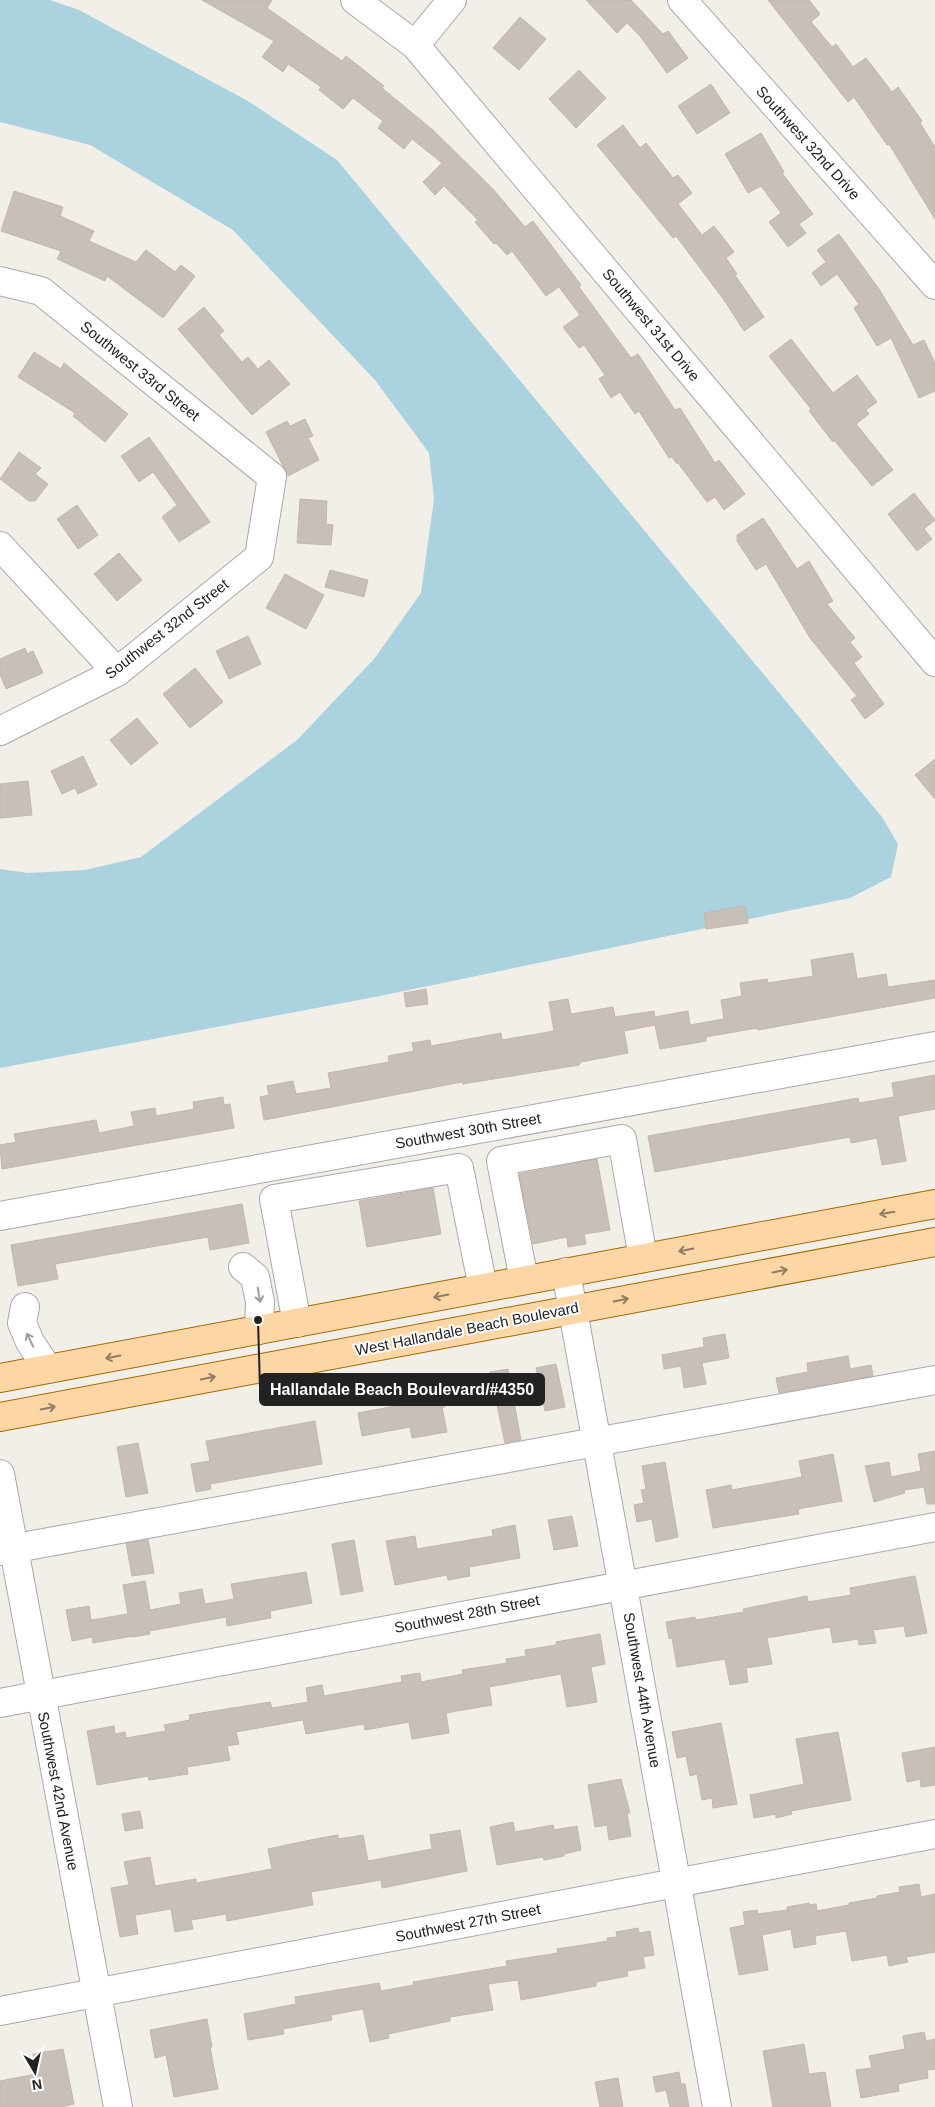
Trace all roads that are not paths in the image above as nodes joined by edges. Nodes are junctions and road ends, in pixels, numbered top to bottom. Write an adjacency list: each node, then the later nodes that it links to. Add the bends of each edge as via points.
1 (355, 0): 4 (street, Southwest 31st Drive)
2 (452, 0): 4 (street)
3 (682, 0): 6 (street, Southwest 32nd Drive)
4 (415, 45): 9 (street, Southwest 31st Drive)
5 (0, 281): 7 (street, Southwest 33rd Street, via 41,291)
6 (935, 285)
7 (272, 477): 10 (street, Southwest 32nd Street, via 259,557)
8 (0, 546): 10 (street)
9 (935, 662)
10 (117, 672): 11 (street, Southwest 32nd Street)
11 (0, 731)
12 (935, 1046): 14 (street, Southwest 30th Street)
13 (935, 1204): 16 (main road, one-way to 16)
14 (0, 1216)
15 (935, 1242): 22 (main road, West Hallandale Beach Boulevard, one-way to 15)
16 (643, 1258): 18 (main road); 19 (street, via 622,1139 501,1162)
17 (243, 1267): 24 (street, one-way to 24, via 255,1277 260,1302)
18 (566, 1272): 19 (main road); 22 (street, Southwest 44th Avenue)
19 (524, 1280): 20 (main road)
20 (484, 1288): 23 (main road, one-way to 23); 23 (street, via 459,1168 274,1199)
21 (25, 1307): 26 (street, one-way to 21, via 22,1323)
22 (573, 1309): 30 (main road, West Hallandale Beach Boulevard, one-way to 22); 31 (street, Southwest 44th Avenue)
23 (297, 1323): 24 (main road)
24 (259, 1330): 25 (main road, one-way to 25)
25 (85, 1362): 26 (main road); 29 (main road, via 36,1385)
26 (48, 1369): 27 (main road)
27 (4, 1380)
28 (935, 1380): 31 (street)
29 (0, 1408)
30 (0, 1418)
31 (596, 1441): 34 (street); 35 (street, Southwest 44th Avenue)
32 (0, 1474): 34 (street, Southwest 42nd Avenue)
33 (935, 1527): 35 (street, Southwest 28th Street)
34 (7, 1550): 36 (street, Southwest 42nd Avenue)
35 (623, 1585): 36 (street, Southwest 28th Street); 39 (street, Southwest 44th Avenue)
36 (40, 1695): 37 (street, Southwest 28th Street); 40 (street, Southwest 42nd Avenue)
37 (0, 1703)
38 (935, 1834): 39 (street, Southwest 27th Street)
39 (677, 1883): 40 (street, Southwest 27th Street); 43 (street, Southwest 44th Avenue)
40 (96, 1993): 41 (street, Southwest 27th Street); 42 (street, Southwest 42nd Avenue)
41 (0, 2011)
42 (118, 2107)
43 (717, 2107)

